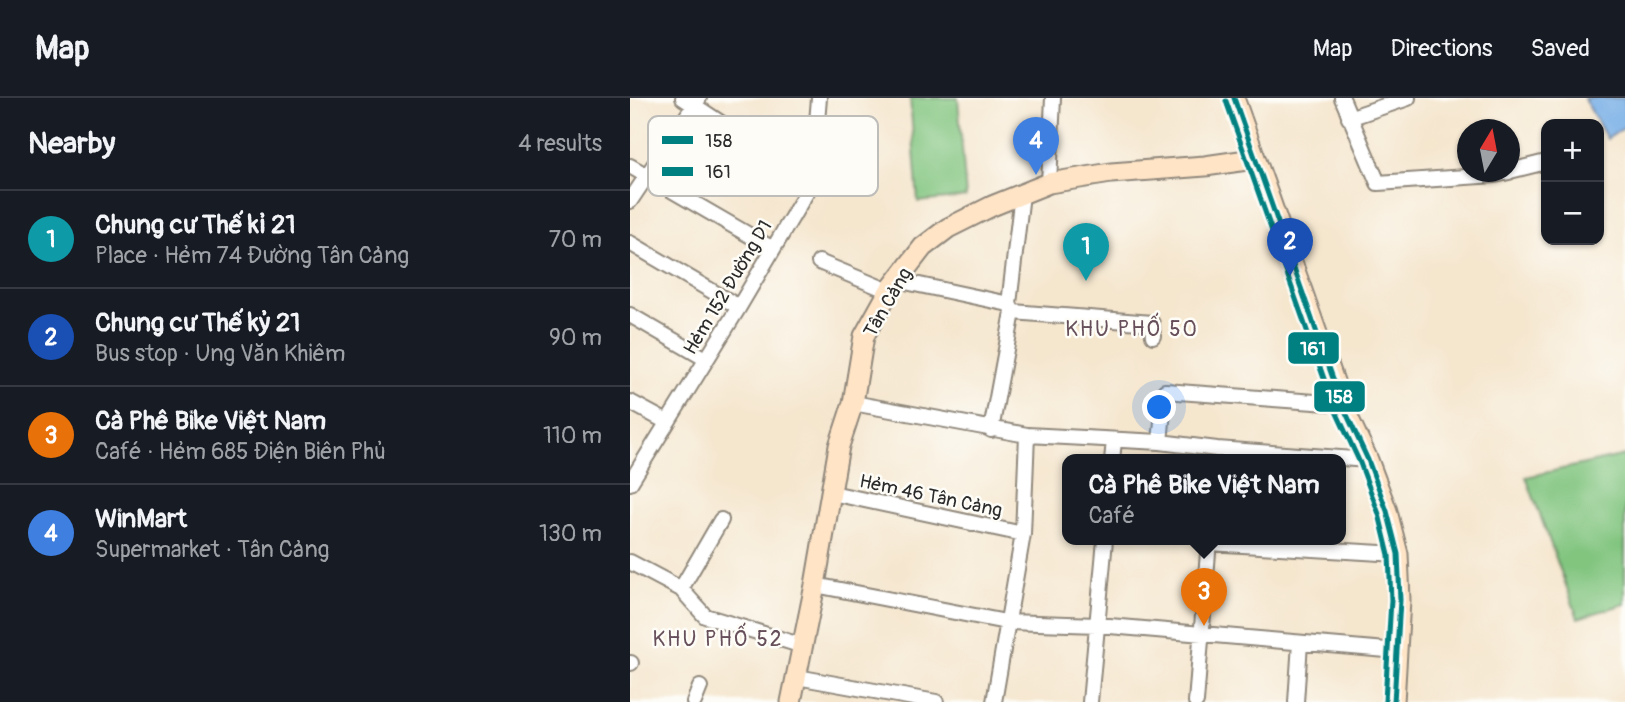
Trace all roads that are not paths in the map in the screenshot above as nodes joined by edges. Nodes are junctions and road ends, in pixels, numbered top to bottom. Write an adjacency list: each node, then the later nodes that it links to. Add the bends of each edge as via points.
1 (819, 98): 9 (street, Hẻm 152 Đường D1)
2 (1053, 98): 18 (street)
3 (1234, 98): 11 (street)
4 (1342, 98): 10 (street)
5 (1408, 98): 10 (street)
6 (692, 100): 7 (street); 8 (street)
7 (682, 116)
8 (715, 116)
9 (818, 116)
10 (1349, 118): 17 (street, via 1378,183)
11 (1254, 159): 18 (street, Tân Cảng); 34 (street)
12 (1541, 163): 14 (street)
13 (630, 166): 16 (street)
14 (1520, 168)
15 (648, 172): 16 (street)
16 (646, 175): 22 (street)
17 (1457, 178)
18 (1049, 183): 19 (street, Tân Cảng)
19 (1022, 194): 26 (street, Tân Cảng, via 948,228 923,247); 28 (street)
20 (682, 196): 24 (street)
21 (804, 196): 24 (street, Hẻm 152 Đường D1)
22 (630, 201)
23 (630, 243): 27 (street)
24 (773, 249): 27 (street, Hẻm 152 Đường D1)
25 (819, 262): 26 (street)
26 (893, 286): 28 (street); 33 (street, Tân Cảng, via 864,337)
27 (739, 307): 31 (street, Hẻm 152 Đường D1)
28 (1011, 308): 30 (street, via 1152,323); 36 (street)
29 (630, 315): 31 (street)
30 (1153, 336)
31 (706, 359): 35 (street, Hẻm 152 Đường D1)
32 (630, 402): 35 (street)
33 (853, 402): 36 (street); 45 (street, Tân Cảng)
34 (1342, 404): 39 (street, via 1165,391); 43 (street)
35 (667, 422): 44 (street, Hẻm 152 Đường D1)
36 (991, 430): 37 (street)
37 (1027, 436): 38 (street); 47 (street)
38 (1114, 441): 39 (street); 40 (street)
39 (1160, 442): 41 (street)
40 (1113, 454)
41 (1216, 454)
42 (1346, 459): 43 (street)
43 (1368, 460): 51 (street)
44 (630, 481)
45 (831, 493): 47 (street, Hẻm 46 Tân Cảng); 53 (street, Tân Cảng)
46 (721, 520): 54 (street)
47 (1023, 534): 55 (street)
48 (1105, 545): 56 (street)
49 (1209, 545): 57 (street)
50 (1267, 545): 51 (street)
51 (1398, 554): 60 (street)
52 (630, 562): 54 (street)
53 (815, 585): 55 (street); 59 (street, Tân Cảng)
54 (681, 589): 59 (street, via 705,616)
55 (1006, 622): 56 (street); 66 (street)
56 (1098, 625): 57 (street); 67 (street)
57 (1201, 634): 58 (street); 68 (street)
58 (1300, 643): 60 (street); 69 (street)
59 (803, 646): 61 (street, Tân Cảng)
60 (1398, 651): 70 (street)
61 (797, 677): 64 (street, Tân Cảng); 65 (street)
62 (700, 687): 63 (street)
63 (694, 702)
64 (791, 702)
65 (936, 702)
66 (994, 702)
67 (1090, 702)
68 (1196, 702)
69 (1296, 702)
70 (1394, 702)

